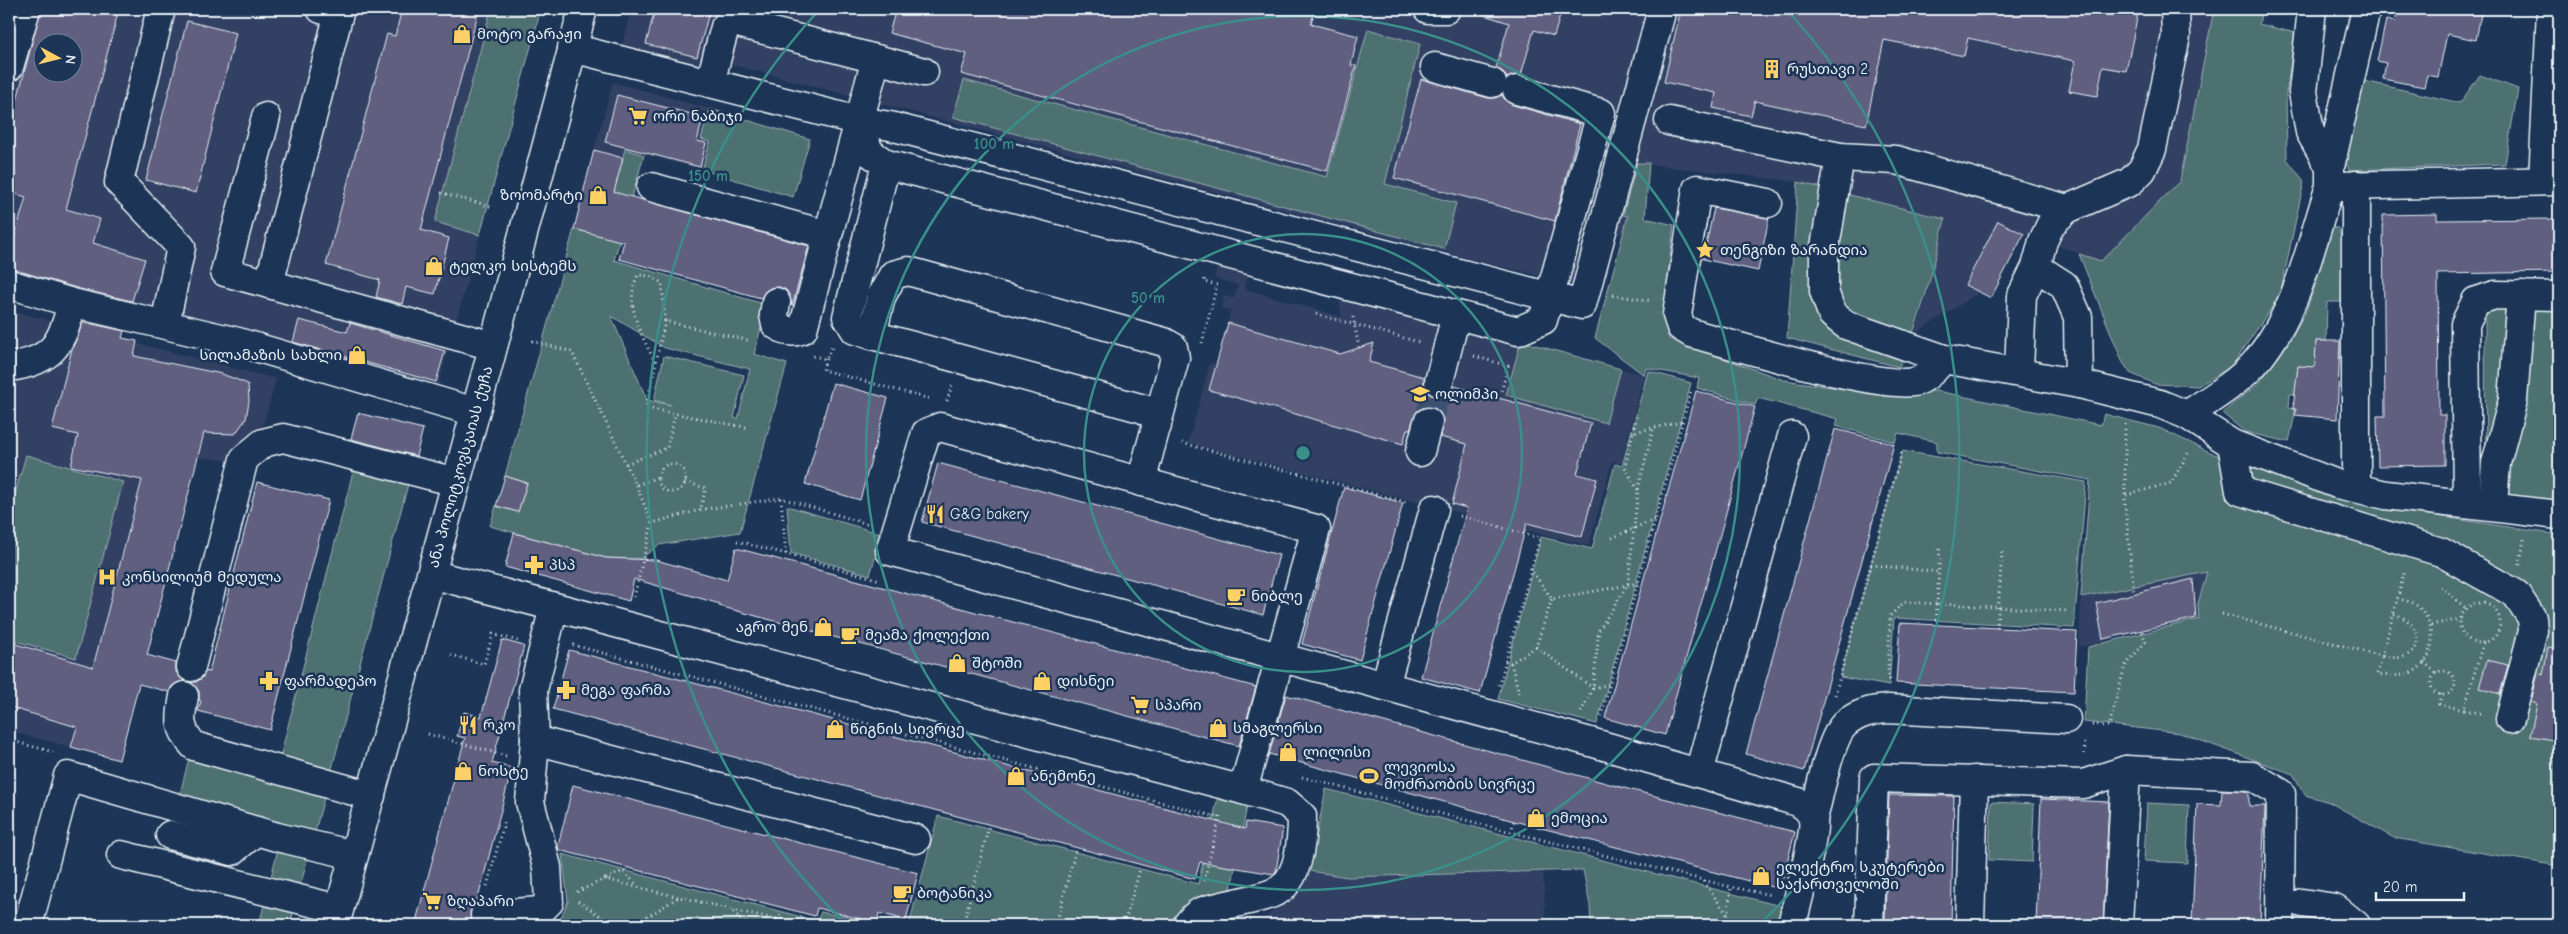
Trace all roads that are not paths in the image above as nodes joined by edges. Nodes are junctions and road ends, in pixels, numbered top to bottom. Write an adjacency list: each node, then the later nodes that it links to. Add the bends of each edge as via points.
1 (26, 9): 14 (street)
2 (161, 9): 42 (street, via 119,182 181,247)
3 (321, 9): 35 (street, via 339,13)
4 (583, 9): 12 (street, ანა პოლიტკოვსკაიას ქუჩა)
5 (1428, 9): 6 (street)
6 (1446, 9)
7 (1662, 9): 37 (street, via 1582,305)
8 (2175, 9): 28 (street, via 2176,36 2152,148 2142,170 2130,182)
9 (2312, 9): 24 (street, via 2303,92 2310,132)
10 (2366, 9): 24 (street)
11 (2551, 9): 25 (street)
12 (572, 48): 17 (street); 44 (street, ანა პოლიტკოვსკაიას ქუჩა)
13 (876, 59): 16 (street); 17 (street, via 730,21 724,27); 19 (street)
14 (9, 67)
15 (1435, 67): 37 (street, via 1601,113)
16 (924, 72)
17 (710, 83): 19 (street)
18 (266, 117): 35 (street, via 224,272)
19 (859, 121): 22 (street, via 869,152); 23 (street); 30 (street)
20 (1670, 121): 21 (street)
21 (1840, 157): 28 (street, via 1896,160); 45 (street, via 1824,253 1824,291 1832,314 1846,325)
22 (886, 164): 29 (street); 43 (street, via 847,317 854,330)
23 (1097, 178): 29 (street); 31 (street)
24 (2339, 180): 25 (street); 51 (street, via 2293,300 2275,335 2253,365); 59 (street)
25 (2551, 181)
26 (651, 187): 30 (street)
27 (1768, 203): 45 (street, via 1697,189 1677,315 1681,327 1691,333 1768,355 1882,380 1919,381)
28 (2066, 209): 32 (street, via 2052,224 2043,241)
29 (1087, 218): 33 (street)
30 (828, 235): 39 (street, via 803,329 794,333 776,325)
31 (1324, 237): 33 (street); 37 (street)
32 (2036, 267): 47 (street, via 2022,294); 49 (street, via 2064,285 2078,317)
33 (1314, 277): 41 (street)
34 (9, 284): 40 (street)
35 (269, 284): 44 (street)
36 (2520, 295): 38 (street); 60 (street, via 2512,400 2496,463); 60 (street, via 2495,295 2476,301 2465,324)
37 (1550, 296): 41 (street, via 1543,320 1518,331)
38 (2559, 296)
39 (776, 302)
40 (72, 303): 42 (street); 46 (street, via 58,346 30,364)
41 (1456, 315): 48 (street)
42 (165, 324): 50 (street, via 238,342)
43 (872, 335): 53 (street, via 1144,409 1153,415); 53 (street, via 881,297 893,275 908,271 1164,342 1173,347 1175,358)
44 (493, 346): 50 (street, ანა პოლიტკოვსკაიას ქუჩა)
45 (1944, 359): 47 (street)
46 (9, 367)
47 (2019, 372): 49 (street)
48 (1439, 382)
49 (2079, 384): 51 (street, via 2124,394)
50 (475, 412): 57 (street, ანა პოლიტკოვსკაიას ქუჩა)
51 (2196, 420): 55 (street)
52 (1428, 422): 56 (street)
53 (1166, 434): 58 (street)
54 (1792, 436): 73 (street)
55 (2232, 444): 59 (street, via 2337,484); 70 (street, via 2240,491 2440,552 2516,594 2527,607 2533,631)
56 (1420, 452)
57 (456, 482): 63 (street, ანა პოლიტკოვსკაიას ქუჩა); 66 (street, via 283,438 263,443 244,459)
58 (1141, 482): 65 (street, via 1316,529); 65 (street, via 940,427 926,433 922,442 892,541)
59 (2356, 488): 60 (street, via 2386,495)
60 (2480, 505): 62 (street)
61 (1434, 509): 67 (street)
62 (2559, 515)
63 (431, 574): 64 (street); 76 (street, ანა პოლიტკოვსკაიას ქუჩა)
64 (554, 607): 71 (street, via 535,640); 75 (street)
65 (1279, 659): 67 (street); 75 (street)
66 (191, 667)
67 (1385, 686): 73 (street)
68 (184, 696): 76 (street, via 180,719 183,734 194,746)
69 (2066, 719): 77 (street, via 1904,710 1872,710 1859,714 1844,725 1831,753)
70 (2510, 719)
71 (535, 740): 80 (street); 85 (street, via 530,802 559,890 540,911)
72 (2126, 770): 74 (street, via 2084,784); 93 (street); 94 (street, via 2252,776 2281,793)
73 (1699, 773): 77 (street, via 1798,802 1806,806)
74 (1974, 780): 91 (street, via 1874,778); 92 (street)
75 (1235, 788): 83 (street, via 1288,803 1302,816 1295,869 1284,887)
76 (371, 796): 82 (street, ანა პოლიტკოვსკაიას ქუჩა)
77 (1813, 820): 90 (street)
78 (256, 831): 79 (street, via 232,851); 82 (street); 88 (street, via 68,776)
79 (170, 835)
80 (916, 839)
81 (121, 855): 86 (street)
82 (354, 855): 86 (street, ანა პოლიტკოვსკაიას ქუჩა)
83 (1269, 894): 87 (street); 89 (street)
84 (2302, 903): 95 (street, via 2335,908)
85 (485, 915)
86 (337, 917)
87 (1192, 919)
88 (28, 925)
89 (1233, 925)
90 (1792, 925)
91 (1870, 925)
92 (1970, 925)
93 (2118, 925)
94 (2280, 925)
95 (2356, 925)

